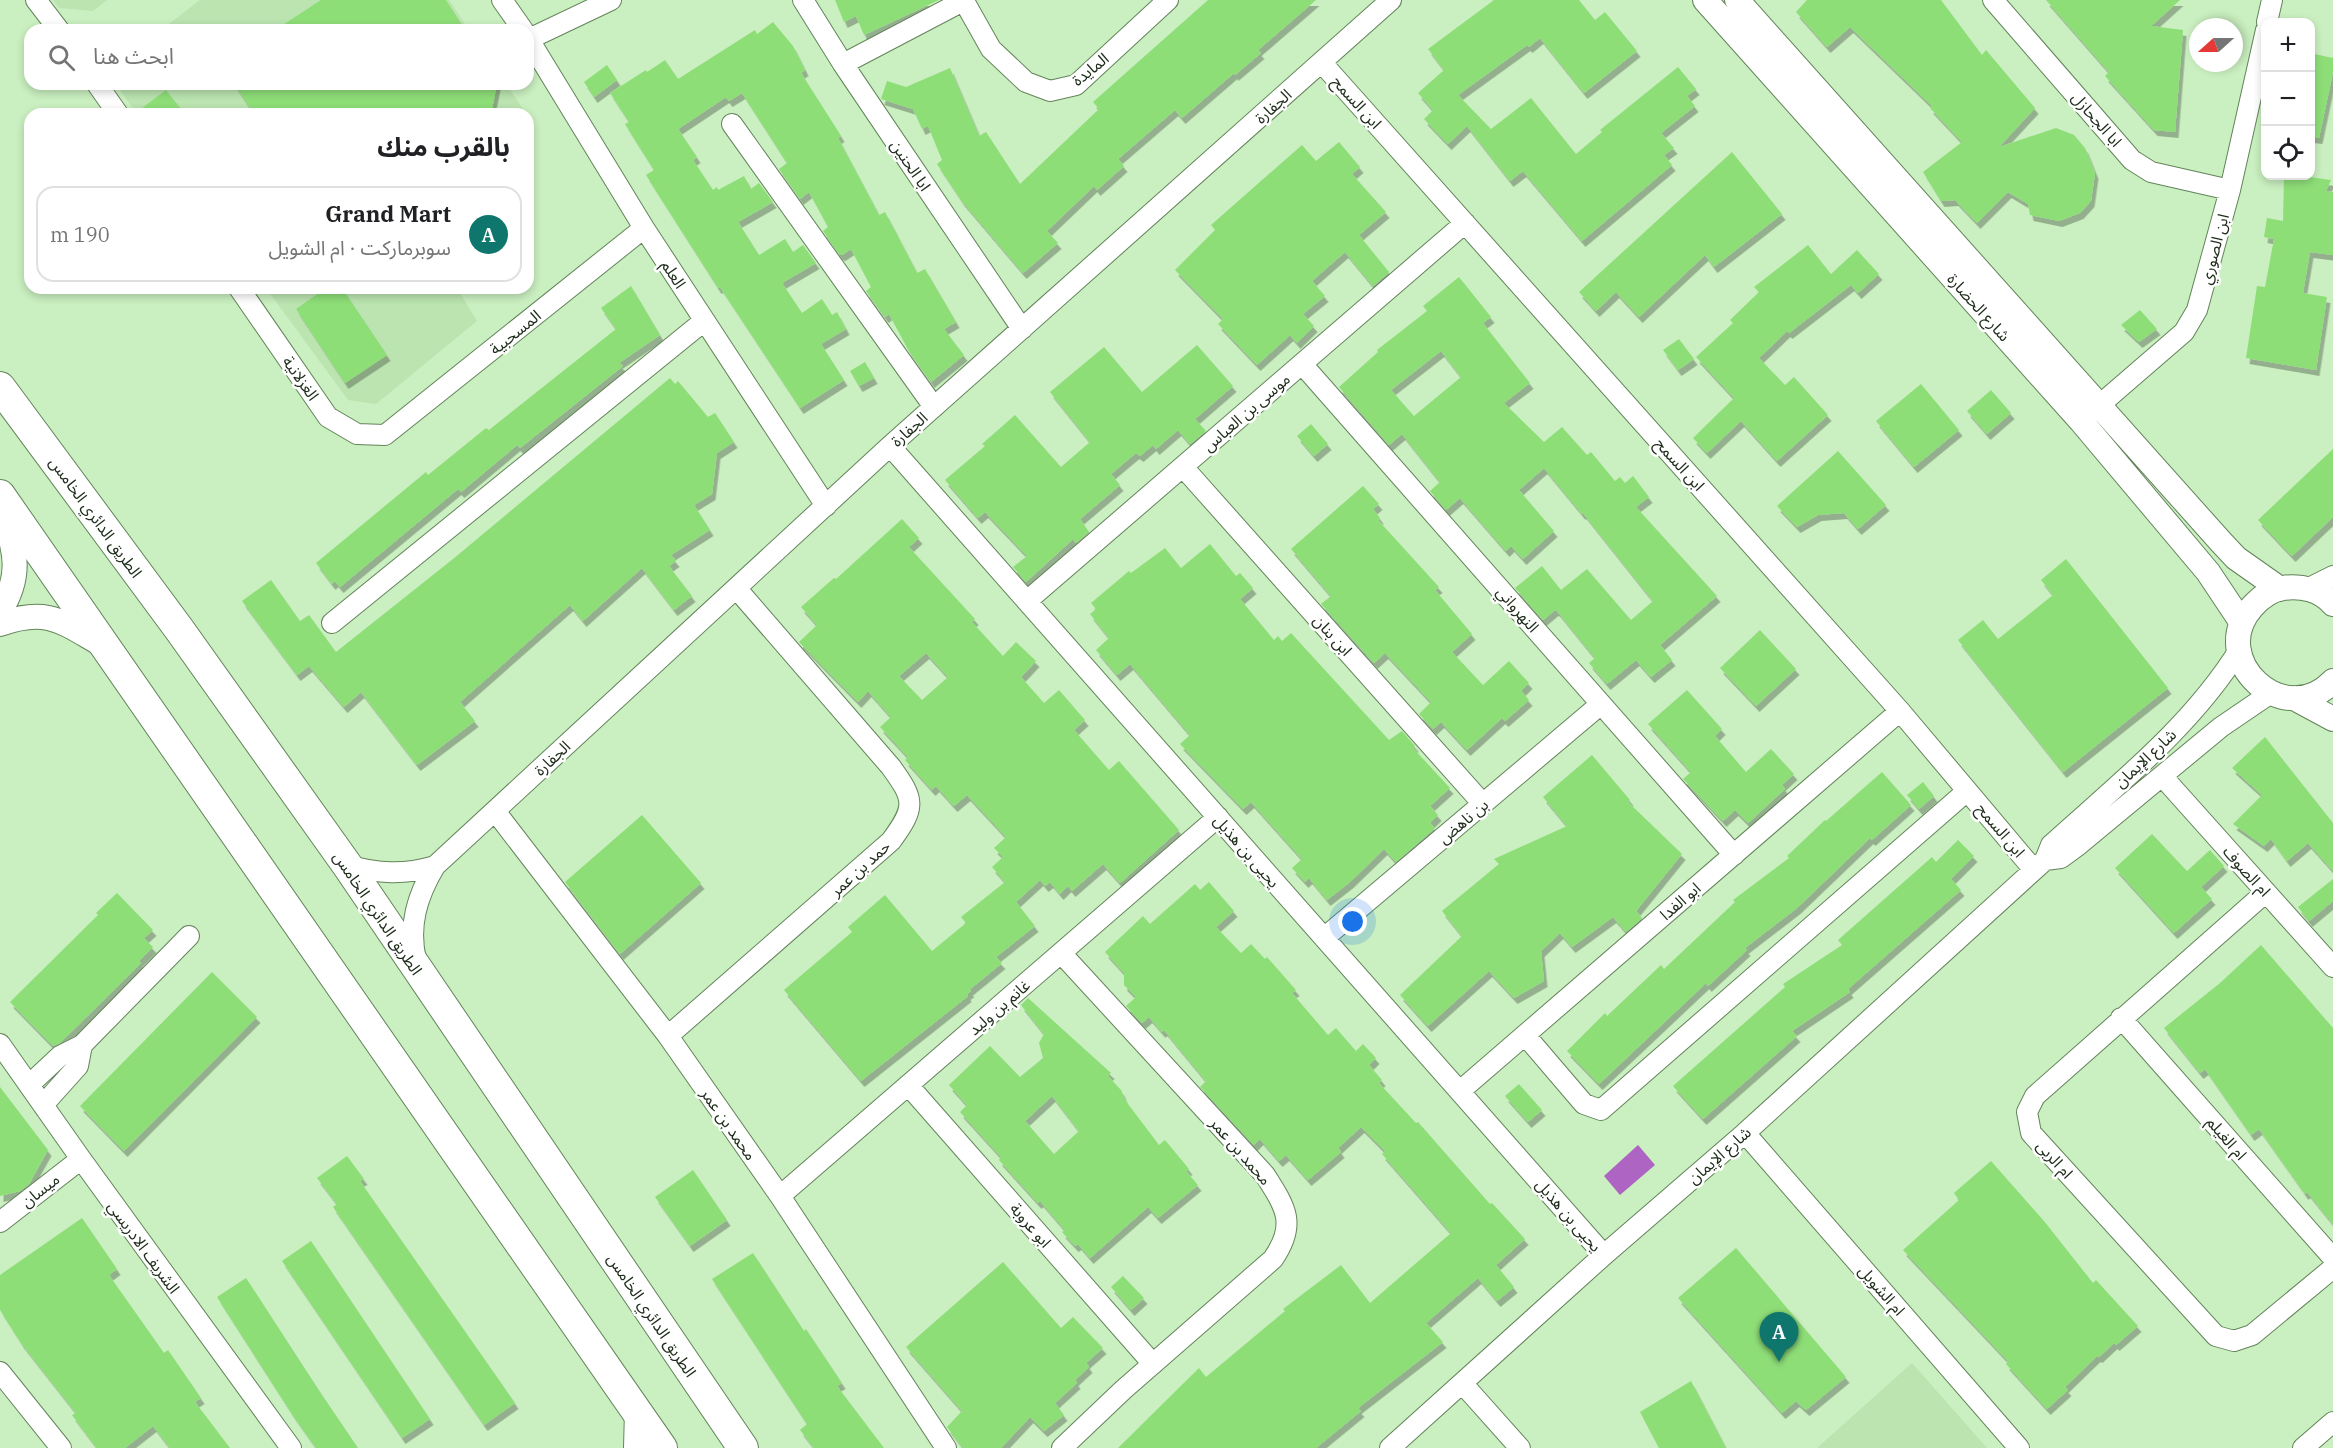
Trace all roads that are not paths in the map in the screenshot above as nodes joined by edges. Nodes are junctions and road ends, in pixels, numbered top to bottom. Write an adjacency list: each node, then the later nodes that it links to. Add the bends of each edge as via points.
1 (36, 0): 13 (street)
2 (502, 0): 14 (street, العلم)
3 (611, 0): 15 (street)
4 (803, 0): 19 (street, ابا الحنين)
5 (964, 0): 6 (street, المايدة, via 991,49 1026,82 1050,91 1076,85); 19 (street, المايدة)
6 (1168, 0)
7 (1391, 0): 18 (street, الجفارة)
8 (1706, 0): 32 (street, شارع الحضارة)
9 (1737, 0): 32 (street, شارع الحضارة)
10 (1993, 0): 23 (street, ابا الجحازل, via 2132,160 2151,172)
11 (2272, 0): 12 (street)
12 (2268, 18)
13 (54, 24)
14 (518, 24)
15 (534, 33)
16 (2261, 48): 23 (street, ابن الصوري)
17 (534, 49): 25 (street, العلم)
18 (1322, 63): 24 (street, ابن السمح); 28 (street, الجفارة)
19 (843, 64): 28 (street, ابا الحنين)
20 (102, 90): 21 (street)
21 (114, 108)
22 (732, 124): 31 (street)
23 (2230, 190): 32 (street, ابن الصوري, via 2197,310 2184,332)
24 (1465, 223): 29 (street, موسى بن العباس); 54 (street, ابن السمح)
25 (644, 228): 27 (street, العلم); 33 (street, المسحبية)
26 (243, 294): 33 (street, الغزلانية, via 328,417 357,434)
27 (704, 321): 38 (street, العلم); 46 (street)
28 (1022, 329): 31 (street, الجفارة)
29 (1302, 364): 35 (street, موسى بن العباس); 53 (street, النهرواني)
30 (0, 387): 62 (main road, الطريق الدائري الخامس)
31 (934, 407): 34 (street, الجفارة)
32 (2090, 414): 41 (street, شارع الحضارة, via 2236,558); 47 (street, شارع الحضارة)
33 (385, 435)
34 (890, 446): 38 (street, الجفارة); 43 (street, يحيى بن هذيل)
35 (1183, 466): 43 (street, موسى بن العباس); 58 (street, ابن بنان)
36 (0, 495): 49 (main road)
37 (0, 502): 45 (street, via 16,564 15,579)
38 (825, 506): 40 (street, الجفارة)
39 (2333, 576): 42 (street)
40 (736, 588): 59 (street, الجفارة); 73 (street, حمد بن عمر, via 891,767 911,804 904,824 891,841)
41 (2280, 589): 42 (street); 47 (street, via 2257,601)
42 (2307, 589): 44 (street)
43 (1027, 601): 60 (street, يحيى بن هذيل)
44 (2333, 604)
45 (0, 611)
46 (332, 623)
47 (2242, 623): 50 (street)
48 (0, 624): 49 (street, via 32,616 50,617)
49 (105, 646): 90 (main road)
50 (2239, 650): 52 (street, via 2249,676 2259,686); 63 (street, شارع الإيمان, via 2189,717 2051,845)
51 (2333, 681): 52 (street, via 2307,697)
52 (2283, 696): 55 (street); 56 (street, شارع الإيمان, via 2221,727)
53 (1601, 704): 58 (street, بن ناهض); 61 (street, النهرواني)
54 (1900, 711): 57 (street, ابن السمح); 61 (street, ابو الفدا)
55 (2333, 719)
56 (2162, 776): 63 (street, شارع الإيمان, via 2061,858); 65 (street, ام الصوف)
57 (1967, 791): 63 (street, ابن السمح); 72 (street, via 1601,1110 1584,1104)
58 (1483, 804): 67 (street, بن ناهض)
59 (495, 812): 64 (street, الجفارة); 73 (street, محمد بن عمر)
60 (1218, 817): 67 (street, يحيى بن هذيل); 68 (street, غانم بن وليد)
61 (1734, 855): 72 (street, ابو الفدا)
62 (347, 865): 64 (street, via 382,873); 70 (main road, الطريق الدائري الخامس)
63 (2040, 865): 80 (street, شارع الإيمان)
64 (435, 866): 70 (street, الجفارة, via 416,906 413,928)
65 (2265, 892): 69 (street, ام الصوف); 71 (street, ام الربى)
66 (189, 936): 75 (street)
67 (1324, 938): 78 (street, يحيى بن هذيل)
68 (1061, 953): 77 (street, غانم بن وليد); 87 (street, محمد بن عمر, via 1265,1175 1281,1200 1287,1219 1285,1242 1273,1259)
69 (2333, 967)
70 (418, 973): 96 (main road, الطريق الدائري الخامس)
71 (2121, 1018): 85 (street, ام الغيلم); 86 (street, ام الربى, via 2035,1096 2027,1112 2031,1133 2216,1336 2234,1341 2252,1335)
72 (1525, 1035): 78 (street, ابو الفدا)
73 (668, 1036): 82 (street, محمد بن عمر)
74 (0, 1044): 76 (street, الشريف الادريسي)
75 (82, 1045): 76 (street, via 60,1056); 79 (street, via 78,1066)
76 (29, 1085): 79 (street, الشريف الادريسي)
77 (908, 1085): 82 (street, غانم بن وليد); 87 (street, ابو عروبة)
78 (1460, 1092): 84 (street, يحيى بن هذيل)
79 (43, 1105): 81 (street, الشريف الادريسي)
80 (1745, 1132): 84 (street, شارع الإيمان); 101 (street, ام الشويل)
81 (81, 1159): 83 (street, ميسان); 93 (street, الشريف الادريسي)
82 (780, 1197): 97 (street, محمد بن عمر)
83 (0, 1221)
84 (1604, 1255): 89 (street, شارع الإيمان)
85 (2333, 1258)
86 (2333, 1268)
87 (1153, 1364): 98 (street, محمد بن عمر)
88 (0, 1372): 92 (street)
89 (1462, 1383): 99 (street, شارع الإيمان); 100 (street)
90 (635, 1408): 94 (street); 95 (main road)
91 (2333, 1422): 102 (street)
92 (61, 1448)
93 (291, 1448)
94 (634, 1448)
95 (662, 1448)
96 (743, 1448)
97 (946, 1448)
98 (1062, 1448)
99 (1390, 1448)
100 (1520, 1448)
101 (2019, 1448)
102 (2303, 1448)

